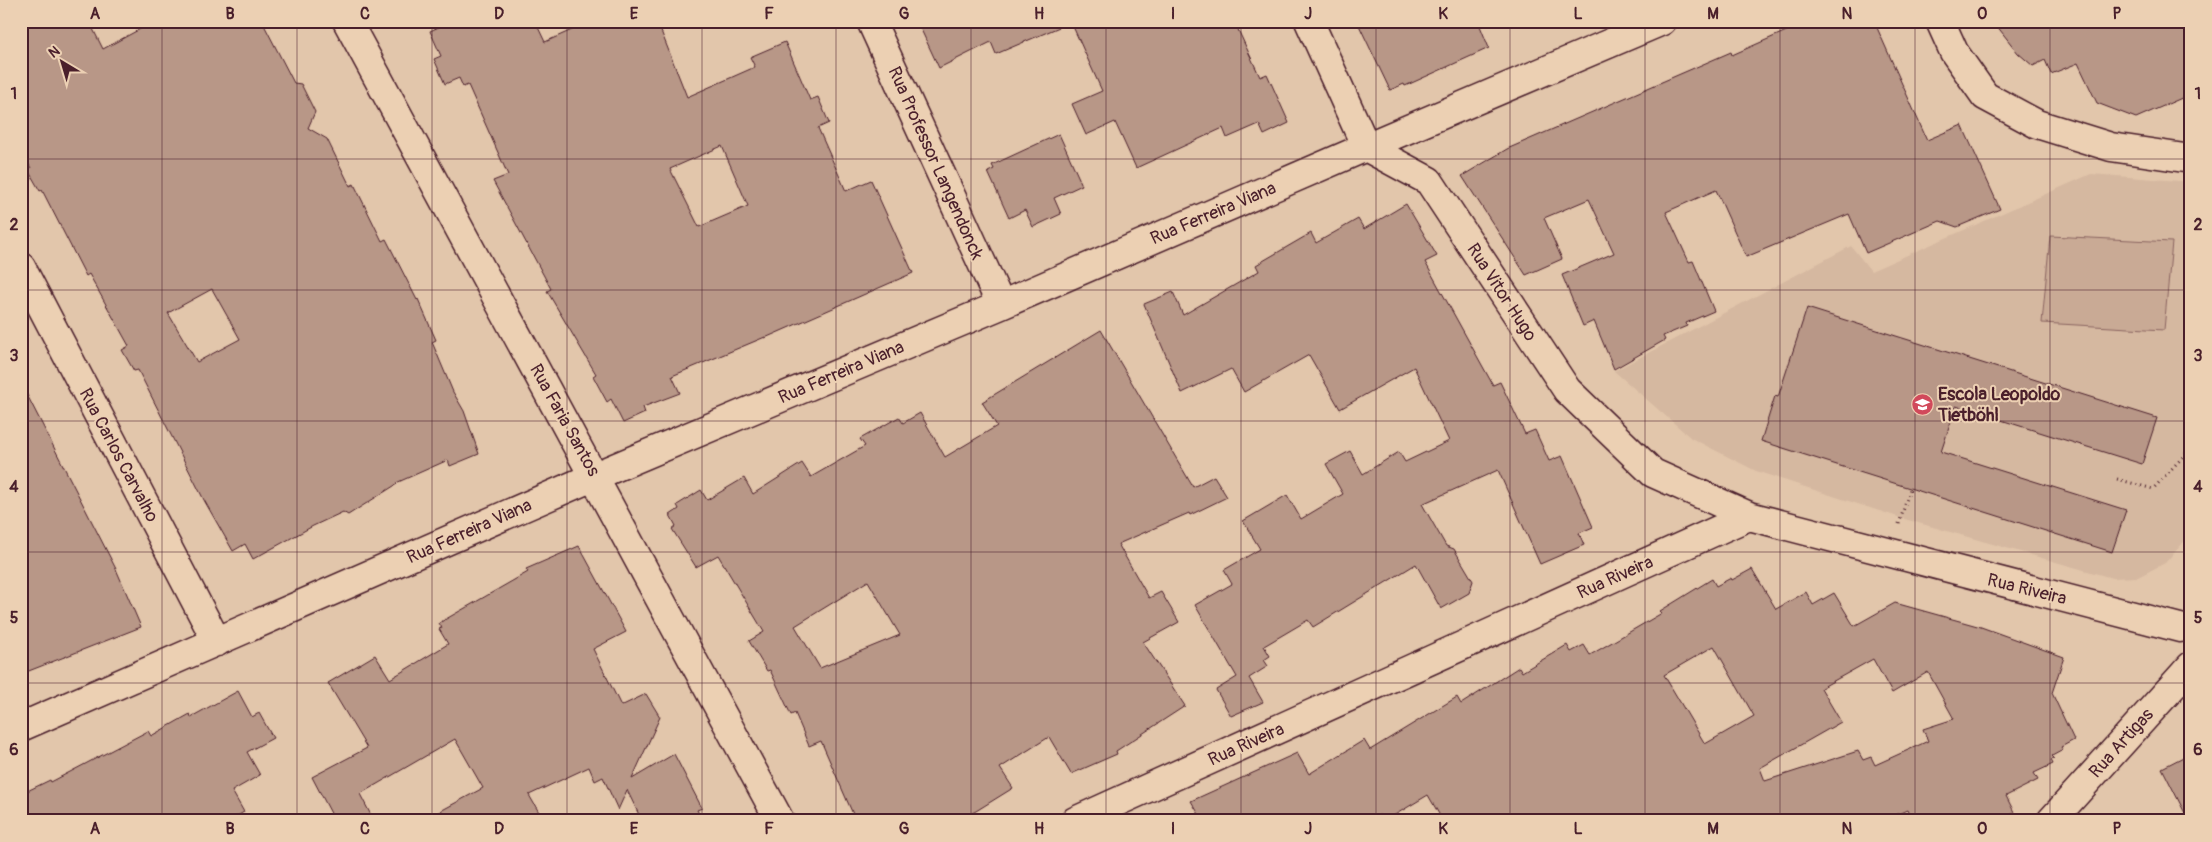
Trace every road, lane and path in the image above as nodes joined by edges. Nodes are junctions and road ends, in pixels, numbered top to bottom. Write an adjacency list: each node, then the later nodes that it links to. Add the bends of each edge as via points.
1 (347, 21): 11 (street, Rua Faria Santos)
2 (871, 21): 9 (street, Rua Professor Langendonck)
3 (1309, 21): 6 (street)
4 (1662, 21): 6 (street, Rua Ferreira Viana)
5 (1940, 21): 7 (street, via 1954,52 1985,96 2037,124 2111,147)
6 (1366, 147): 9 (street, Rua Ferreira Viana); 13 (street, Rua Vitor Hugo, via 1429,181 1567,390 1653,473)
7 (2191, 159)
8 (21, 268): 15 (street, Rua Carlos Carvalho)
9 (1000, 305): 11 (street, Rua Ferreira Viana)
10 (2191, 448): 12 (path, via 2153,489)
11 (595, 476): 15 (street, Rua Ferreira Viana); 18 (street, Rua Faria Santos)
12 (2117, 478)
13 (1749, 516): 14 (street, Rua Riveira); 19 (street, Rua Riveira)
14 (2187, 630)
15 (217, 642): 17 (street, Rua Ferreira Viana)
16 (2191, 666): 20 (street, Rua Artigas)
17 (21, 728)
18 (780, 821)
19 (1075, 821)
20 (2051, 821)

